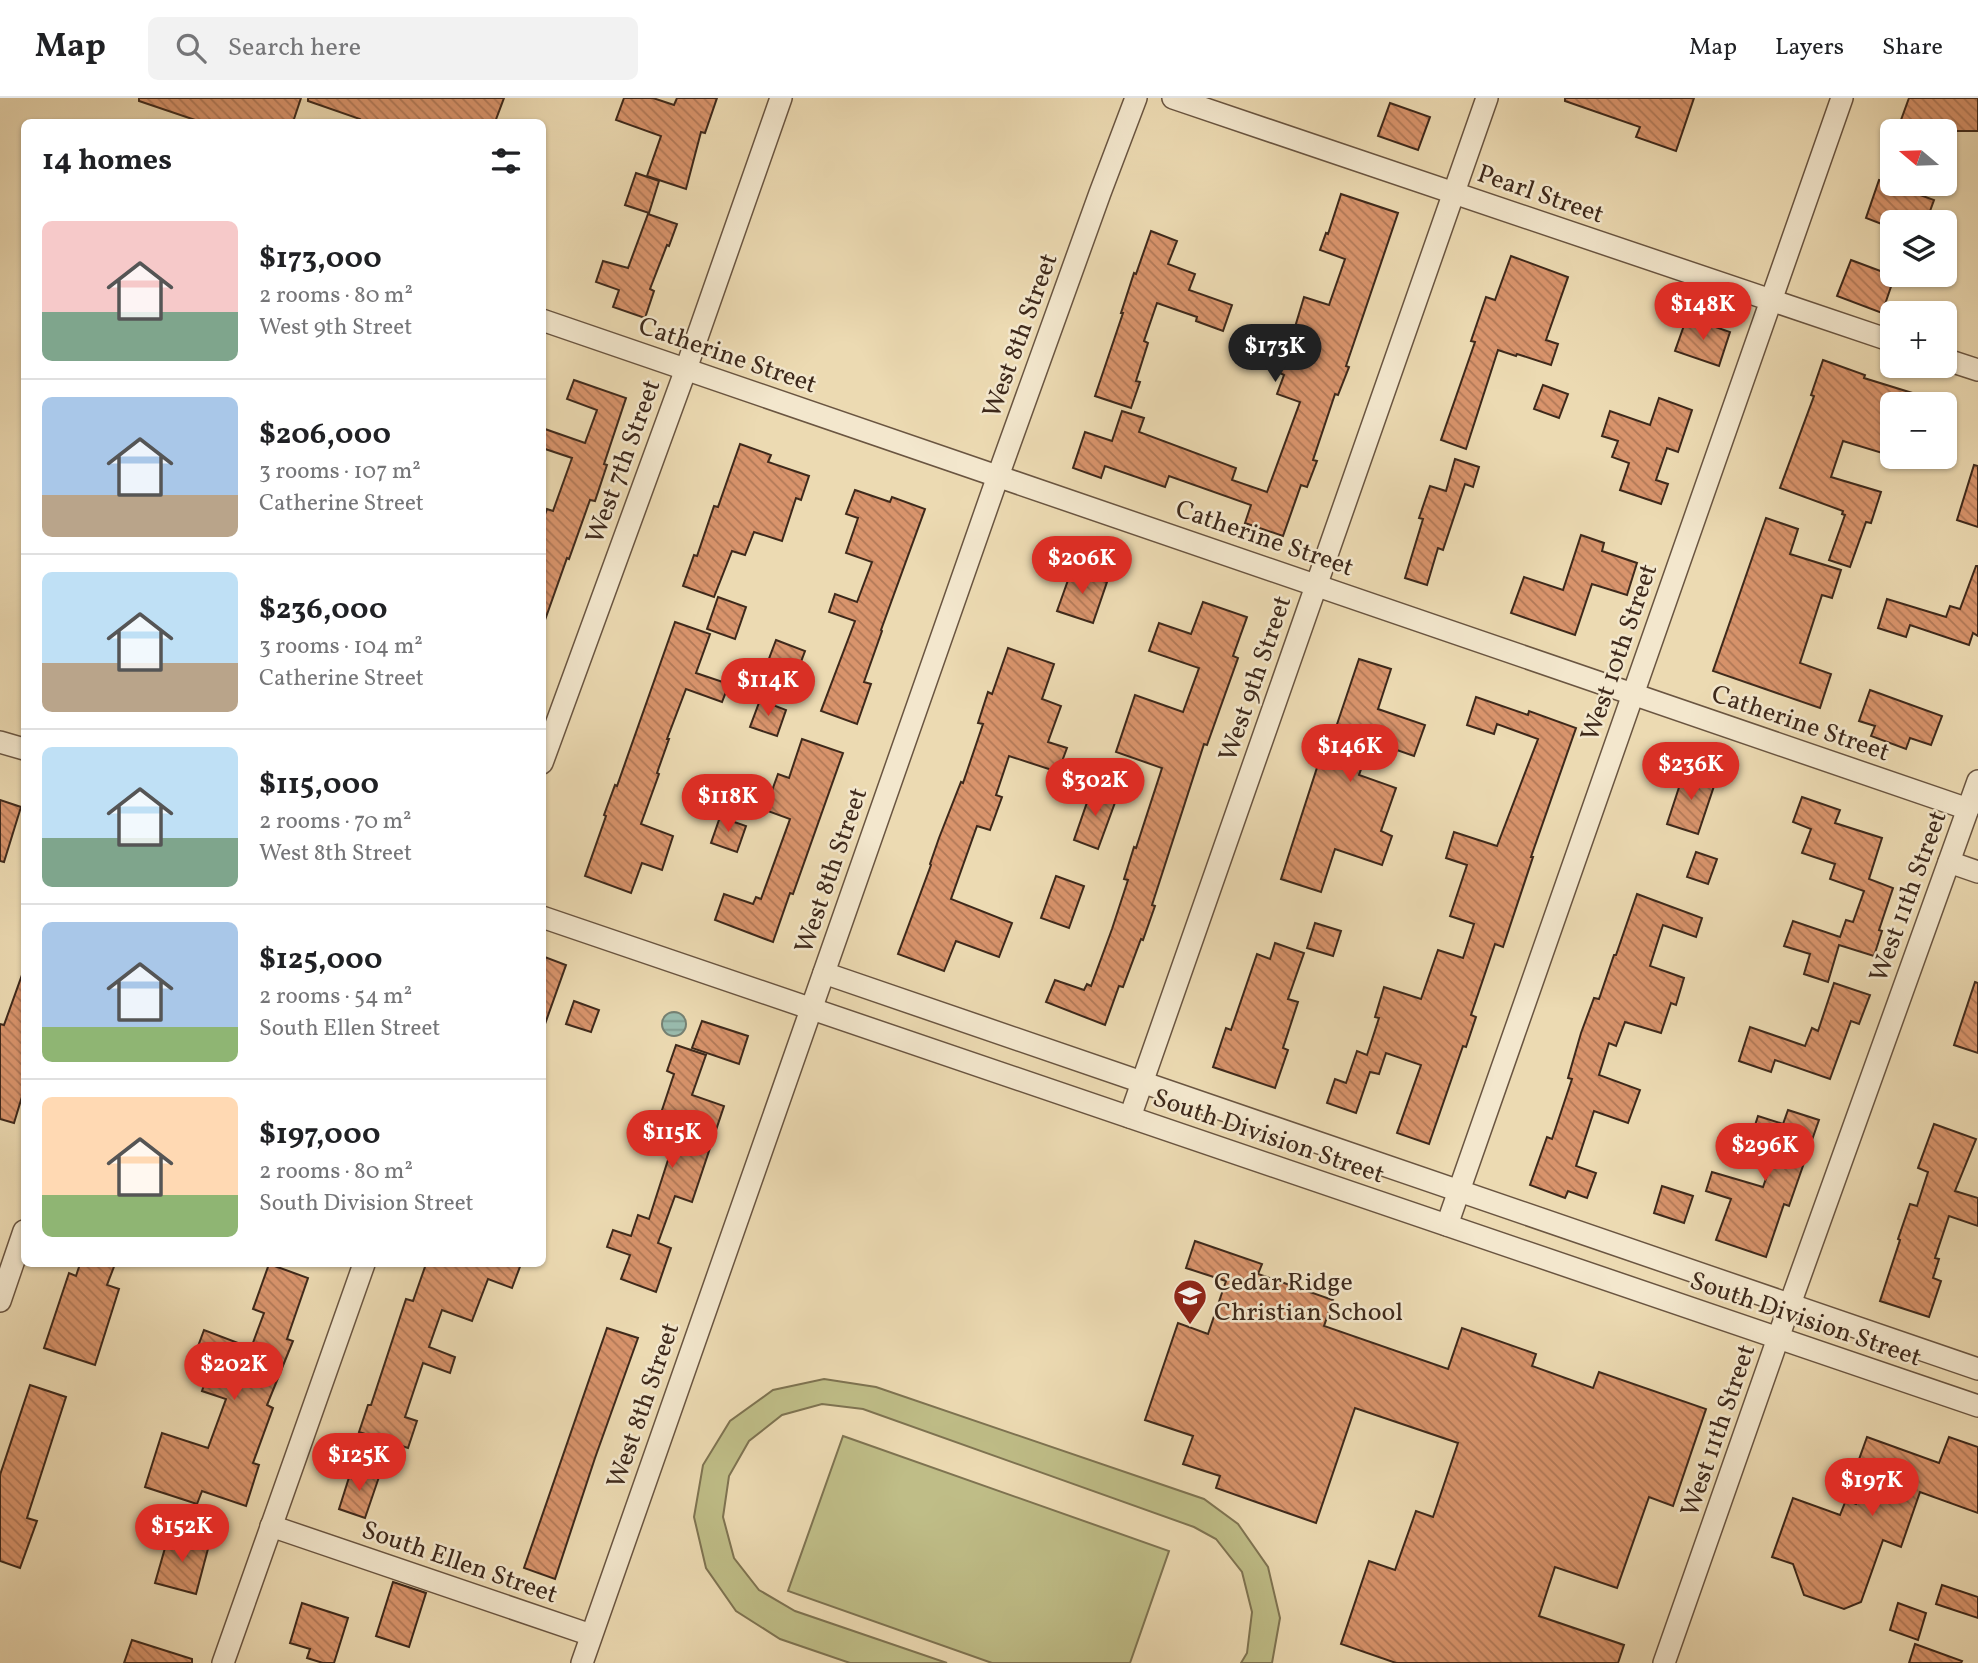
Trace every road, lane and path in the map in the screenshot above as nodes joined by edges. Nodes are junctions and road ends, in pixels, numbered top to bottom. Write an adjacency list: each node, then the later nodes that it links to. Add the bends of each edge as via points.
1 (781, 98): 11 (street, West 7th Street)
2 (1136, 98): 13 (street, West 8th Street)
3 (1173, 98): 6 (street, Pearl Street)
4 (1487, 98): 6 (street, West 9th Street)
5 (1842, 98): 7 (street, West 10th Street)
6 (1454, 193): 7 (street, Pearl Street); 14 (street, West 9th Street)
7 (1771, 301): 9 (street, Pearl Street); 15 (street, West 10th Street)
8 (546, 321): 11 (street, Catherine Street)
9 (1880, 337)
10 (1957, 363): 12 (street)
11 (686, 369): 13 (street, Catherine Street); 18 (street, West 7th Street)
12 (1978, 370)
13 (998, 476): 14 (street, Catherine Street); 24 (street, West 8th Street)
14 (1317, 585): 15 (street, Catherine Street); 26 (street, West 9th Street)
15 (1633, 694): 20 (street, Catherine Street); 28 (street, West 10th Street)
16 (0, 742): 17 (street)
17 (21, 748)
18 (546, 752)
19 (1978, 781): 20 (street, West 11th Street)
20 (1968, 809): 21 (street, West 11th Street)
21 (1949, 862): 22 (street); 33 (street, West 11th Street)
22 (1978, 872)
23 (546, 918): 25 (street, South Division Street)
24 (824, 973): 25 (street, West 8th Street); 26 (street, South Division Street)
25 (811, 1008): 27 (street, South Division Street); 38 (street, West 8th Street)
26 (1142, 1082): 27 (street, West 9th Street); 28 (street, South Division Street)
27 (1130, 1117): 29 (street, South Division Street)
28 (1459, 1191): 29 (street, West 10th Street); 33 (street, South Division Street)
29 (1447, 1225): 34 (street, South Division Street)
30 (21, 1240): 32 (street)
31 (363, 1267): 37 (street)
32 (0, 1301)
33 (1790, 1304): 34 (street, West 11th Street); 35 (street, South Division Street)
34 (1779, 1338): 36 (street, South Division Street); 41 (street, West 11th Street)
35 (1978, 1369)
36 (1978, 1406)
37 (271, 1526): 38 (street, South Ellen Street); 39 (street)
38 (591, 1635): 40 (street, West 8th Street)
39 (223, 1663)
40 (582, 1663)
41 (1664, 1663)

